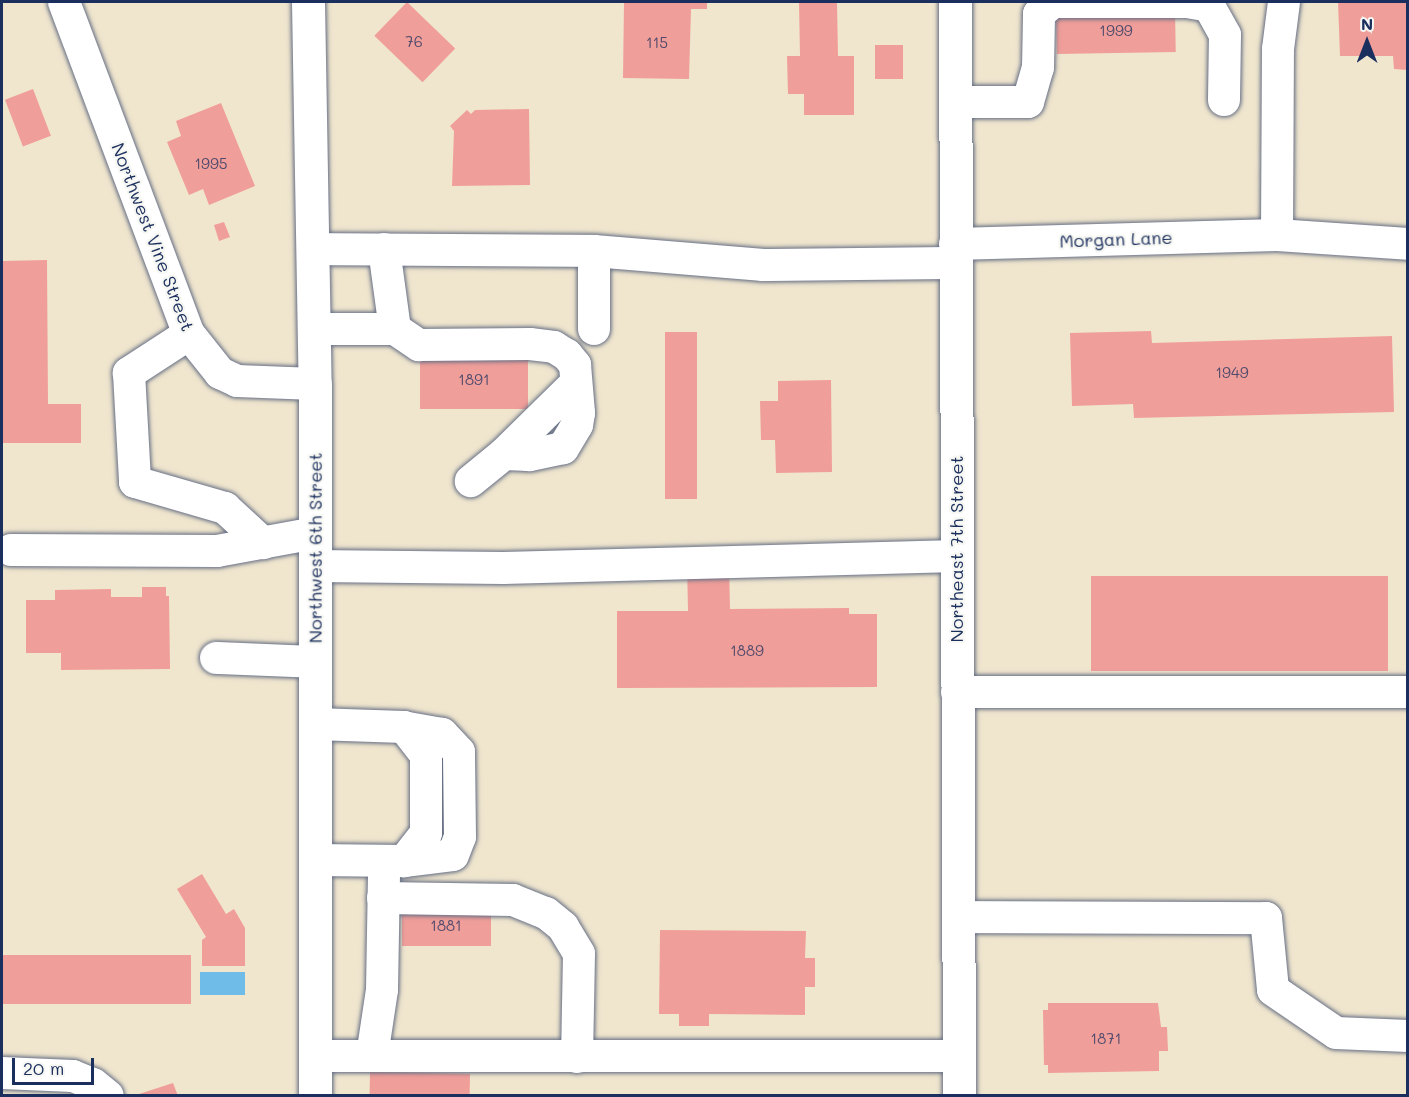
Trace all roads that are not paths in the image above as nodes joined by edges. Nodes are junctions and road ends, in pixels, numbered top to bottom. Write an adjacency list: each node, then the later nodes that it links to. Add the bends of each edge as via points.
1 (64, 2): 16 (street, Northwest Vine Street)
2 (308, 2): 9 (highway, Northwest 6th Street)
3 (955, 2): 6 (highway, Northeast 7th Street)
4 (1284, 2): 7 (street, via 1278,49)
5 (1224, 100): 6 (street, via 1225,35 1209,6 1186,2 1053,2 1039,14 1038,68 1028,102)
6 (955, 102): 12 (highway, Northeast 7th Street)
7 (1277, 235): 8 (street, Morgan Lane); 12 (street, Morgan Lane)
8 (1407, 244)
9 (313, 249): 10 (street, Morgan Lane); 13 (highway, Northwest 6th Street)
10 (384, 249): 11 (street, Morgan Lane); 14 (street)
11 (594, 251): 12 (street, Morgan Lane, via 763,265); 15 (street)
12 (955, 253): 22 (highway, Northeast 7th Street)
13 (314, 329): 14 (street); 17 (highway, Northwest 6th Street)
14 (395, 329): 18 (street, via 419,345 554,347 575,365 577,425 563,448 529,455 504,454)
15 (594, 329)
16 (189, 334): 17 (street, Northwest Vine Street, via 220,373 237,381); 20 (street, via 129,373 135,482 225,508)
17 (315, 384): 19 (highway, Northwest 6th Street)
18 (471, 481)
19 (315, 532): 20 (street); 23 (highway, Northwest 6th Street)
20 (263, 543): 21 (street, via 217,551)
21 (11, 550)
22 (957, 556): 23 (street, via 503,568); 26 (highway, Northeast 7th Street)
23 (315, 566): 25 (highway, Northwest 6th Street)
24 (216, 658): 25 (street)
25 (315, 662): 28 (highway, Northwest 6th Street)
26 (957, 692): 27 (street); 32 (highway, Northeast 7th Street)
27 (1407, 692)
28 (315, 724): 29 (highway, Northwest 6th Street); 30 (street, via 404,727 442,734 459,752 460,837 453,855)
29 (315, 860): 30 (street); 34 (highway, Northwest 6th Street)
30 (394, 861): 31 (street)
31 (383, 898): 35 (street, via 382,990); 37 (street, via 495,898 528,904 563,927 578,948)
32 (958, 917): 33 (street, via 1266,918 1273,990 1336,1033); 36 (highway, Northeast 7th Street)
33 (1407, 1036)
34 (315, 1056): 35 (street); 40 (highway, Northwest 6th Street)
35 (372, 1056): 37 (street)
36 (959, 1056): 37 (street); 41 (highway, Northeast 7th Street)
37 (577, 1057)
38 (2, 1073): 39 (street, via 73,1076)
39 (108, 1095)
40 (315, 1095)
41 (959, 1095)

